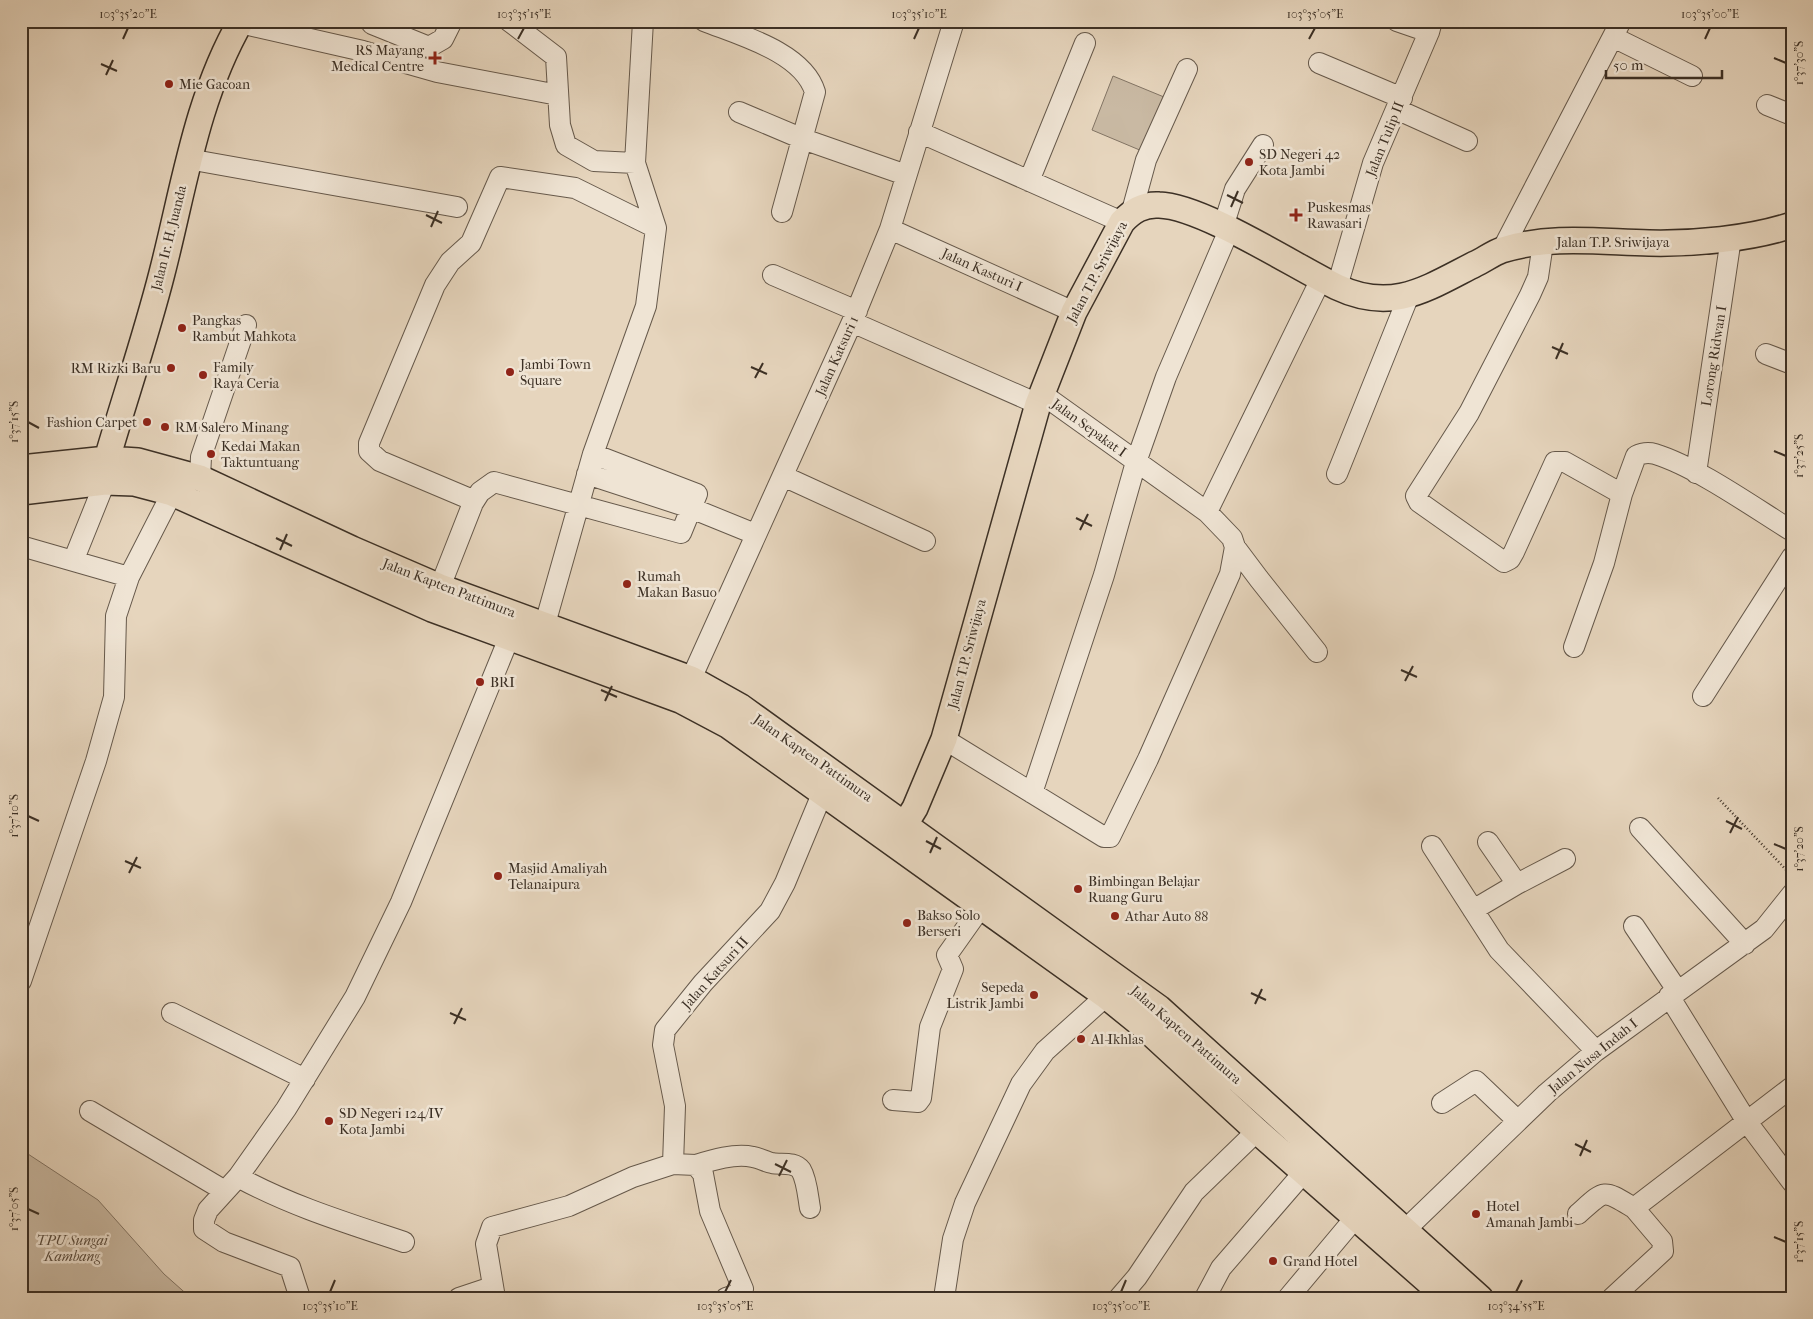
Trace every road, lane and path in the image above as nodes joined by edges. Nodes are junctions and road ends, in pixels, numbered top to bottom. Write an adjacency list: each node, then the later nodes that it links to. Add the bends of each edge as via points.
1 (370, 21): 2 (street, via 429,47 442,39)
2 (452, 21)
3 (509, 21): 15 (street, via 556,57)
4 (643, 21): 25 (street)
5 (704, 21): 21 (street, via 755,41 796,63 812,82 814,92)
6 (954, 21): 20 (street, Jalan Katsuri 1)
7 (1397, 21): 9 (street)
8 (240, 22): 15 (street, via 437,72); 24 (main road, Jalan Ir. H. Juanda, via 207,97)
9 (1430, 27): 16 (street, Jalan Tulip II)
10 (1617, 29): 14 (street); 37 (street)
11 (1085, 43): 27 (street)
12 (1318, 63): 16 (street)
13 (1187, 69): 30 (street, via 1146,160)
14 (1692, 76)
15 (558, 95): 25 (street, via 560,125 566,145 594,161)
16 (1399, 103): 22 (street); 39 (street, Jalan Tulip II, via 1372,163)
17 (1767, 105): 19 (street)
18 (739, 112): 21 (street)
19 (1792, 115)
20 (919, 132): 26 (street, Jalan Katsuri 1); 27 (street)
21 (803, 139): 26 (street); 29 (street)
22 (1467, 141)
23 (1263, 144): 33 (street, via 1235,189)
24 (188, 160): 28 (street); 50 (main road, Jalan Ir. H. Juanda, via 162,274)
25 (635, 163): 32 (street)
26 (906, 175): 34 (street, Jalan Katsuri 1)
27 (1029, 181): 30 (street)
28 (457, 207)
29 (782, 212)
30 (1128, 217): 33 (main road, Jalan T.P. Sriwijaya, via 1156,204 1170,205); 41 (main road, Jalan T.P. Sriwijaya)
31 (1792, 226): 35 (main road, Jalan T.P. Sriwijaya)
32 (656, 228): 47 (street, via 646,306); 59 (street, via 575,188 500,177 471,243 450,262 435,284 369,444 369,451 380,461)
33 (1226, 228): 39 (main road, Jalan T.P. Sriwijaya); 48 (street, via 1166,377)
34 (890, 229): 41 (street, Jalan Kasturi I); 42 (street, Jalan Katsuri 1)
35 (1731, 238): 36 (main road, Jalan T.P. Sriwijaya, via 1651,243 1580,240); 51 (street, Lorong Ridwan I)
36 (1543, 243): 37 (main road, Jalan T.P. Sriwijaya); 58 (street, via 1538,277 1530,295 1469,413 1416,496 1419,502 1504,562 1510,560 1555,462 1565,462)
37 (1502, 250): 40 (main road, Jalan T.P. Sriwijaya)
38 (773, 275): 42 (street, Jalan Sepakat I)
39 (1329, 283): 40 (main road, Jalan T.P. Sriwijaya, via 1351,294 1375,299); 62 (street, Jalan Tulip II)
40 (1409, 295): 53 (street)
41 (1074, 312): 46 (main road, Jalan T.P. Sriwijaya)
42 (855, 316): 46 (street, Jalan Sepakat I); 54 (street, Jalan Katsuri 1)
43 (246, 325): 55 (street, via 201,457)
44 (1766, 354): 45 (street)
45 (1792, 364)
46 (1040, 399): 48 (street, Jalan Sepakat I); 78 (main road, Jalan T.P. Sriwijaya)
47 (593, 454): 52 (street); 61 (street, via 697,494)
48 (1136, 462): 62 (street, Jalan Sepakat I); 79 (street, via 1104,575)
49 (21, 468): 50 (main road, Jalan Kapten Pattimura)
50 (106, 470): 55 (main road, Jalan Kapten Pattimura, via 138,461); 56 (main road, Jalan Kapten Pattimura); 57 (main road, Jalan Kapten Pattimura, via 134,483); 69 (street)
51 (1696, 473): 58 (street, via 1654,454 1643,453 1636,456); 63 (street)
52 (587, 474): 60 (street); 61 (street)
53 (1337, 474)
54 (783, 476): 64 (street, Jalan Katsuri 1); 65 (street)
55 (200, 478): 71 (main road, Jalan Kapten Pattimura)
56 (21, 492)
57 (172, 493): 70 (street); 73 (main road, Jalan Kapten Pattimura, via 432,609)
58 (1622, 494): 74 (street, via 1604,563)
59 (473, 503): 60 (street, via 480,492 494,482); 71 (street)
60 (578, 507): 61 (street, via 681,533); 72 (street)
61 (691, 508): 64 (street)
62 (1207, 512): 67 (street, Jalan Sepakat I, via 1221,524)
63 (1792, 531)
64 (755, 534): 76 (street, Jalan Katsuri 1)
65 (925, 541)
66 (21, 546): 69 (street)
67 (1235, 547): 75 (street, Jalan Sepakat I); 79 (street, via 1230,574 1114,834 1110,838 1104,837)
68 (1792, 557): 77 (street)
69 (74, 559): 70 (street)
70 (129, 576): 94 (street, via 116,616 114,697 96,761)
71 (440, 587): 72 (main road, Jalan Kapten Pattimura)
72 (545, 624): 76 (main road, Jalan Kapten Pattimura)
73 (509, 638): 80 (main road, Jalan Kapten Pattimura, via 680,700 729,726); 100 (street, via 401,902 355,997)
74 (1574, 647)
75 (1317, 652)
76 (691, 679): 83 (main road, Jalan Kapten Pattimura, via 741,707)
77 (1703, 696)
78 (944, 739): 79 (street); 83 (main road, Jalan T.P. Sriwijaya, via 915,808)
79 (1032, 793)
80 (822, 794): 83 (main road, Jalan Kapten Pattimura); 108 (street, Jalan Katsuri II, via 770,911 703,983 665,1030 663,1045 675,1106)
81 (1718, 798): 87 (path)
82 (1640, 828): 93 (street)
83 (899, 833): 90 (main road, Jalan Kapten Pattimura); 98 (main road, Jalan Kapten Pattimura)
84 (1488, 842): 88 (street)
85 (1432, 846): 91 (street)
86 (1565, 859): 88 (street)
87 (1792, 876)
88 (1517, 884): 91 (street)
89 (1792, 894): 93 (street, Jalan Nusa Indah I, via 1764,929)
90 (981, 907): 96 (main road, Jalan Kapten Pattimura); 102 (street, via 947,955 953,969 930,1027 921,1098 918,1102)
91 (1473, 910): 99 (street, via 1500,950)
92 (1634, 926): 95 (street)
93 (1745, 944): 95 (street, Jalan Nusa Indah I)
94 (21, 981)
95 (1673, 993): 99 (street, Jalan Nusa Indah I); 106 (street)
96 (1106, 996): 98 (main road, Jalan Kapten Pattimura); 123 (street, via 1045,1051 1021,1084 965,1203 953,1239)
97 (172, 1013): 100 (street)
98 (1151, 1017): 107 (main road, Jalan Kapten Pattimura); 117 (main road, Jalan Kapten Pattimura)
99 (1596, 1051): 105 (street, Jalan Nusa Indah I)
100 (305, 1079): 112 (street)
101 (1792, 1087): 106 (street)
102 (893, 1100)
103 (1442, 1103): 105 (street, via 1476,1081)
104 (90, 1111): 112 (street)
105 (1518, 1121): 117 (street, Jalan Nusa Indah I)
106 (1747, 1122): 111 (street); 114 (street)
107 (1256, 1131): 110 (main road, Jalan Kapten Pattimura); 124 (street, via 1194,1192 1137,1277)
108 (673, 1164): 109 (street); 119 (street, via 633,1177 569,1206 492,1227 486,1244)
109 (696, 1165): 113 (street, via 744,1156 774,1164 794,1165 803,1174); 122 (street, via 703,1174 710,1211 743,1289)
110 (1304, 1172): 116 (main road, Jalan Kapten Pattimura); 125 (street, via 1221,1268)
111 (1792, 1182)
112 (232, 1184): 118 (street); 120 (street, via 208,1210 204,1228 224,1242 290,1267)
113 (810, 1208)
114 (1634, 1208): 115 (street, via 1610,1194 1604,1194); 129 (street, via 1662,1241 1663,1251)
115 (1578, 1214)
116 (1355, 1218): 126 (street); 127 (main road, Jalan Kapten Pattimura)
117 (1404, 1231): 128 (main road, Jalan Kapten Pattimura)
118 (404, 1242)
119 (494, 1292): 121 (street)
120 (300, 1298)
121 (459, 1298)
122 (726, 1298)
123 (944, 1298)
124 (1119, 1298)
125 (1205, 1298)
126 (1288, 1298)
127 (1447, 1298)
128 (1480, 1298)
129 (1612, 1298)

